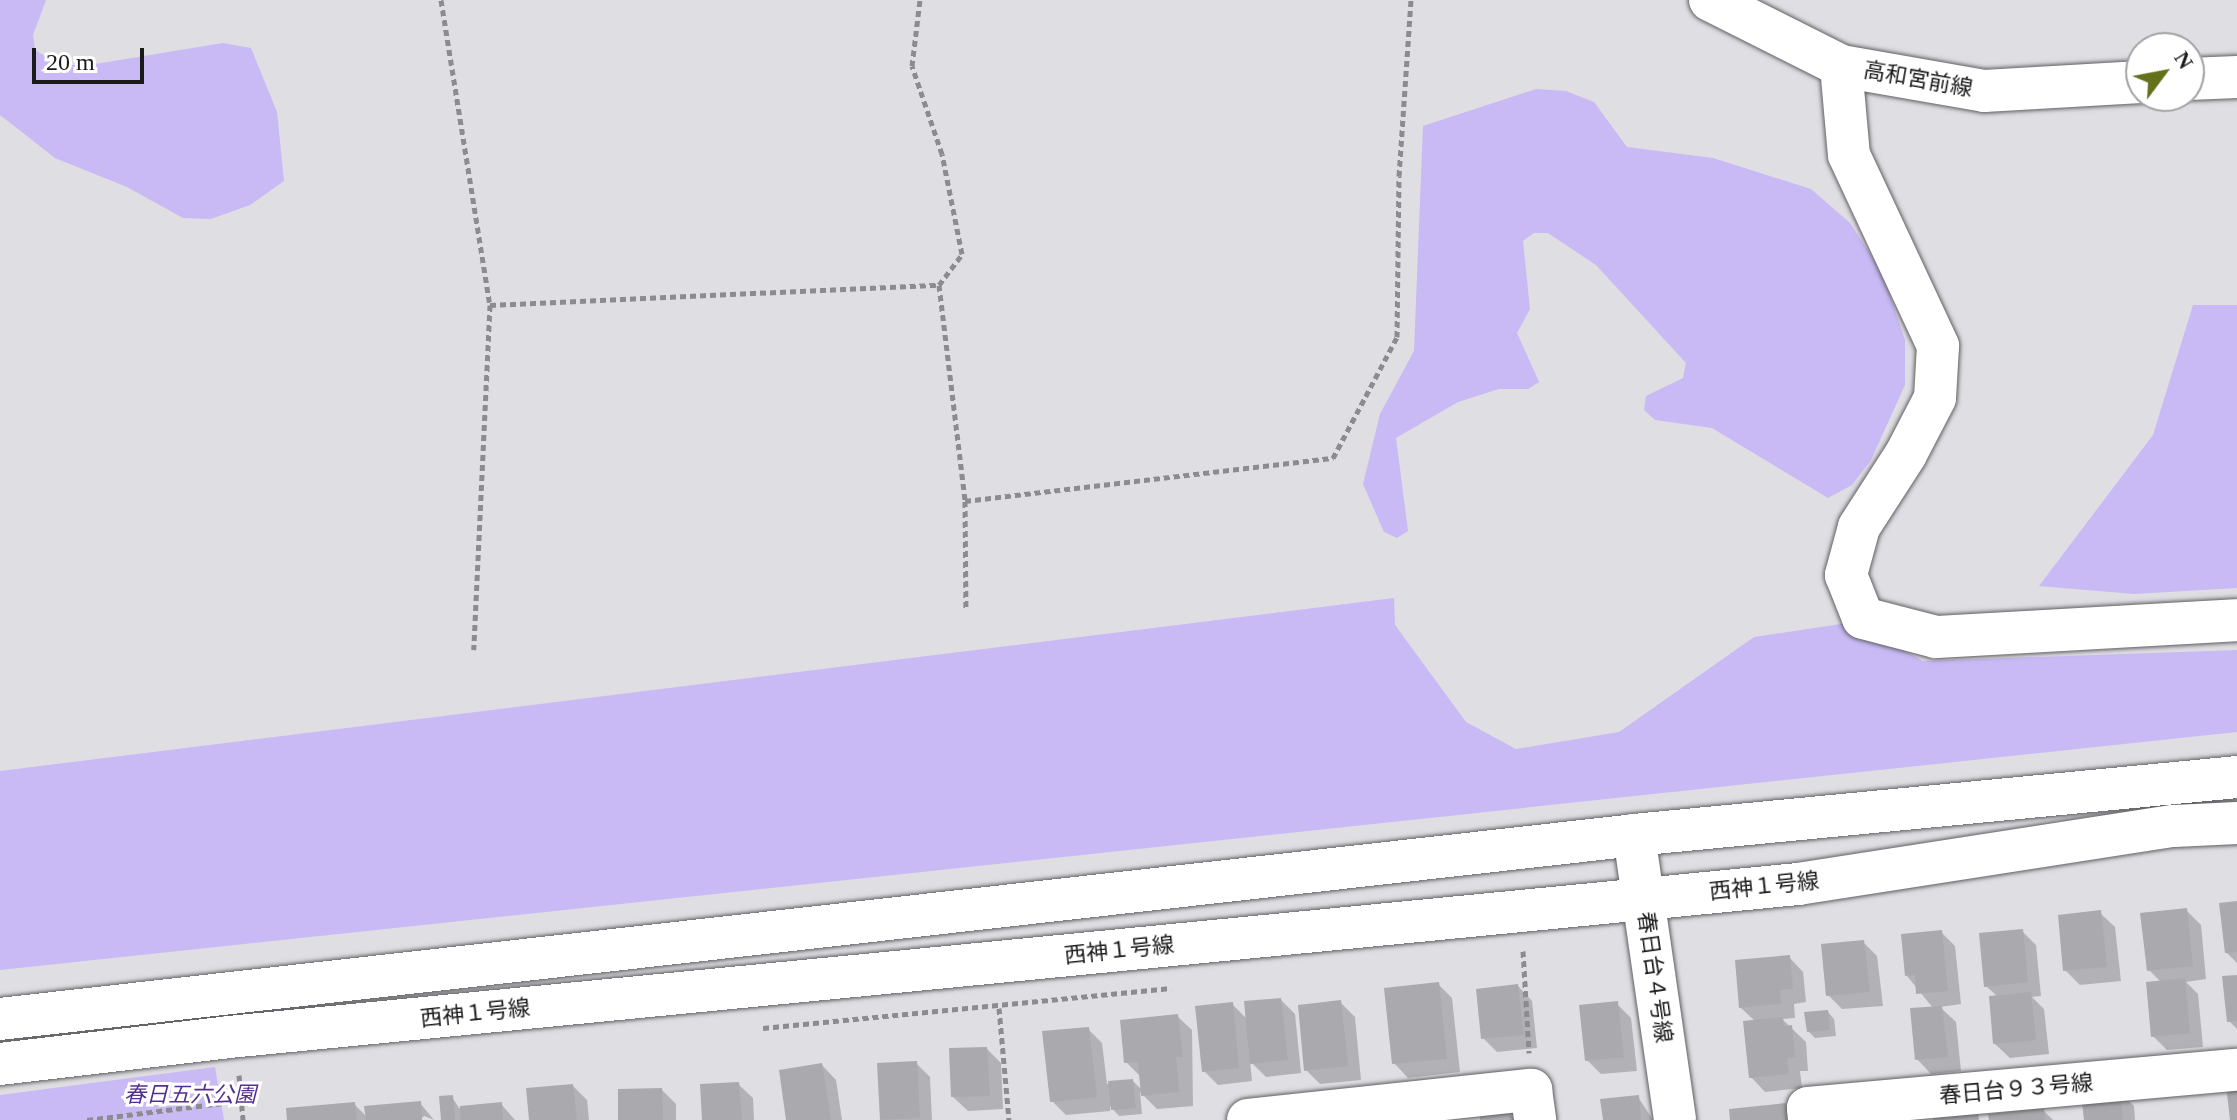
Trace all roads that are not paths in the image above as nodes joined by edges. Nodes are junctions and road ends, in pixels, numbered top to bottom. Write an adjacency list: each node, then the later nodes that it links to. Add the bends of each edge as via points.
1 (1710, 0): 2 (street, 高和宮前線)
2 (1841, 66): 5 (street, 高和宮前線, via 1984,91); 6 (street, via 1849,155 1938,346 1935,398 1859,527 1846,575 1863,618 1936,637)
3 (2237, 77): 4 (street)
4 (2205, 78)
5 (2125, 83)
6 (2237, 620)
7 (2237, 777): 9 (street, 西神１号線)
8 (2237, 823): 10 (street, 西神１号線, via 2174,826 1798,884)
9 (1634, 835): 10 (street, 春日台４号線); 11 (street, 西神１号線)
10 (1644, 898): 12 (street, 西神１号線); 16 (street, 春日台４号線)
11 (0, 1019)
12 (0, 1064)
13 (2237, 1070): 17 (street, 春日台９３号線, via 1808,1108)
14 (1533, 1105): 15 (street)
15 (1248, 1120)
16 (1675, 1120)
17 (1809, 1120)

